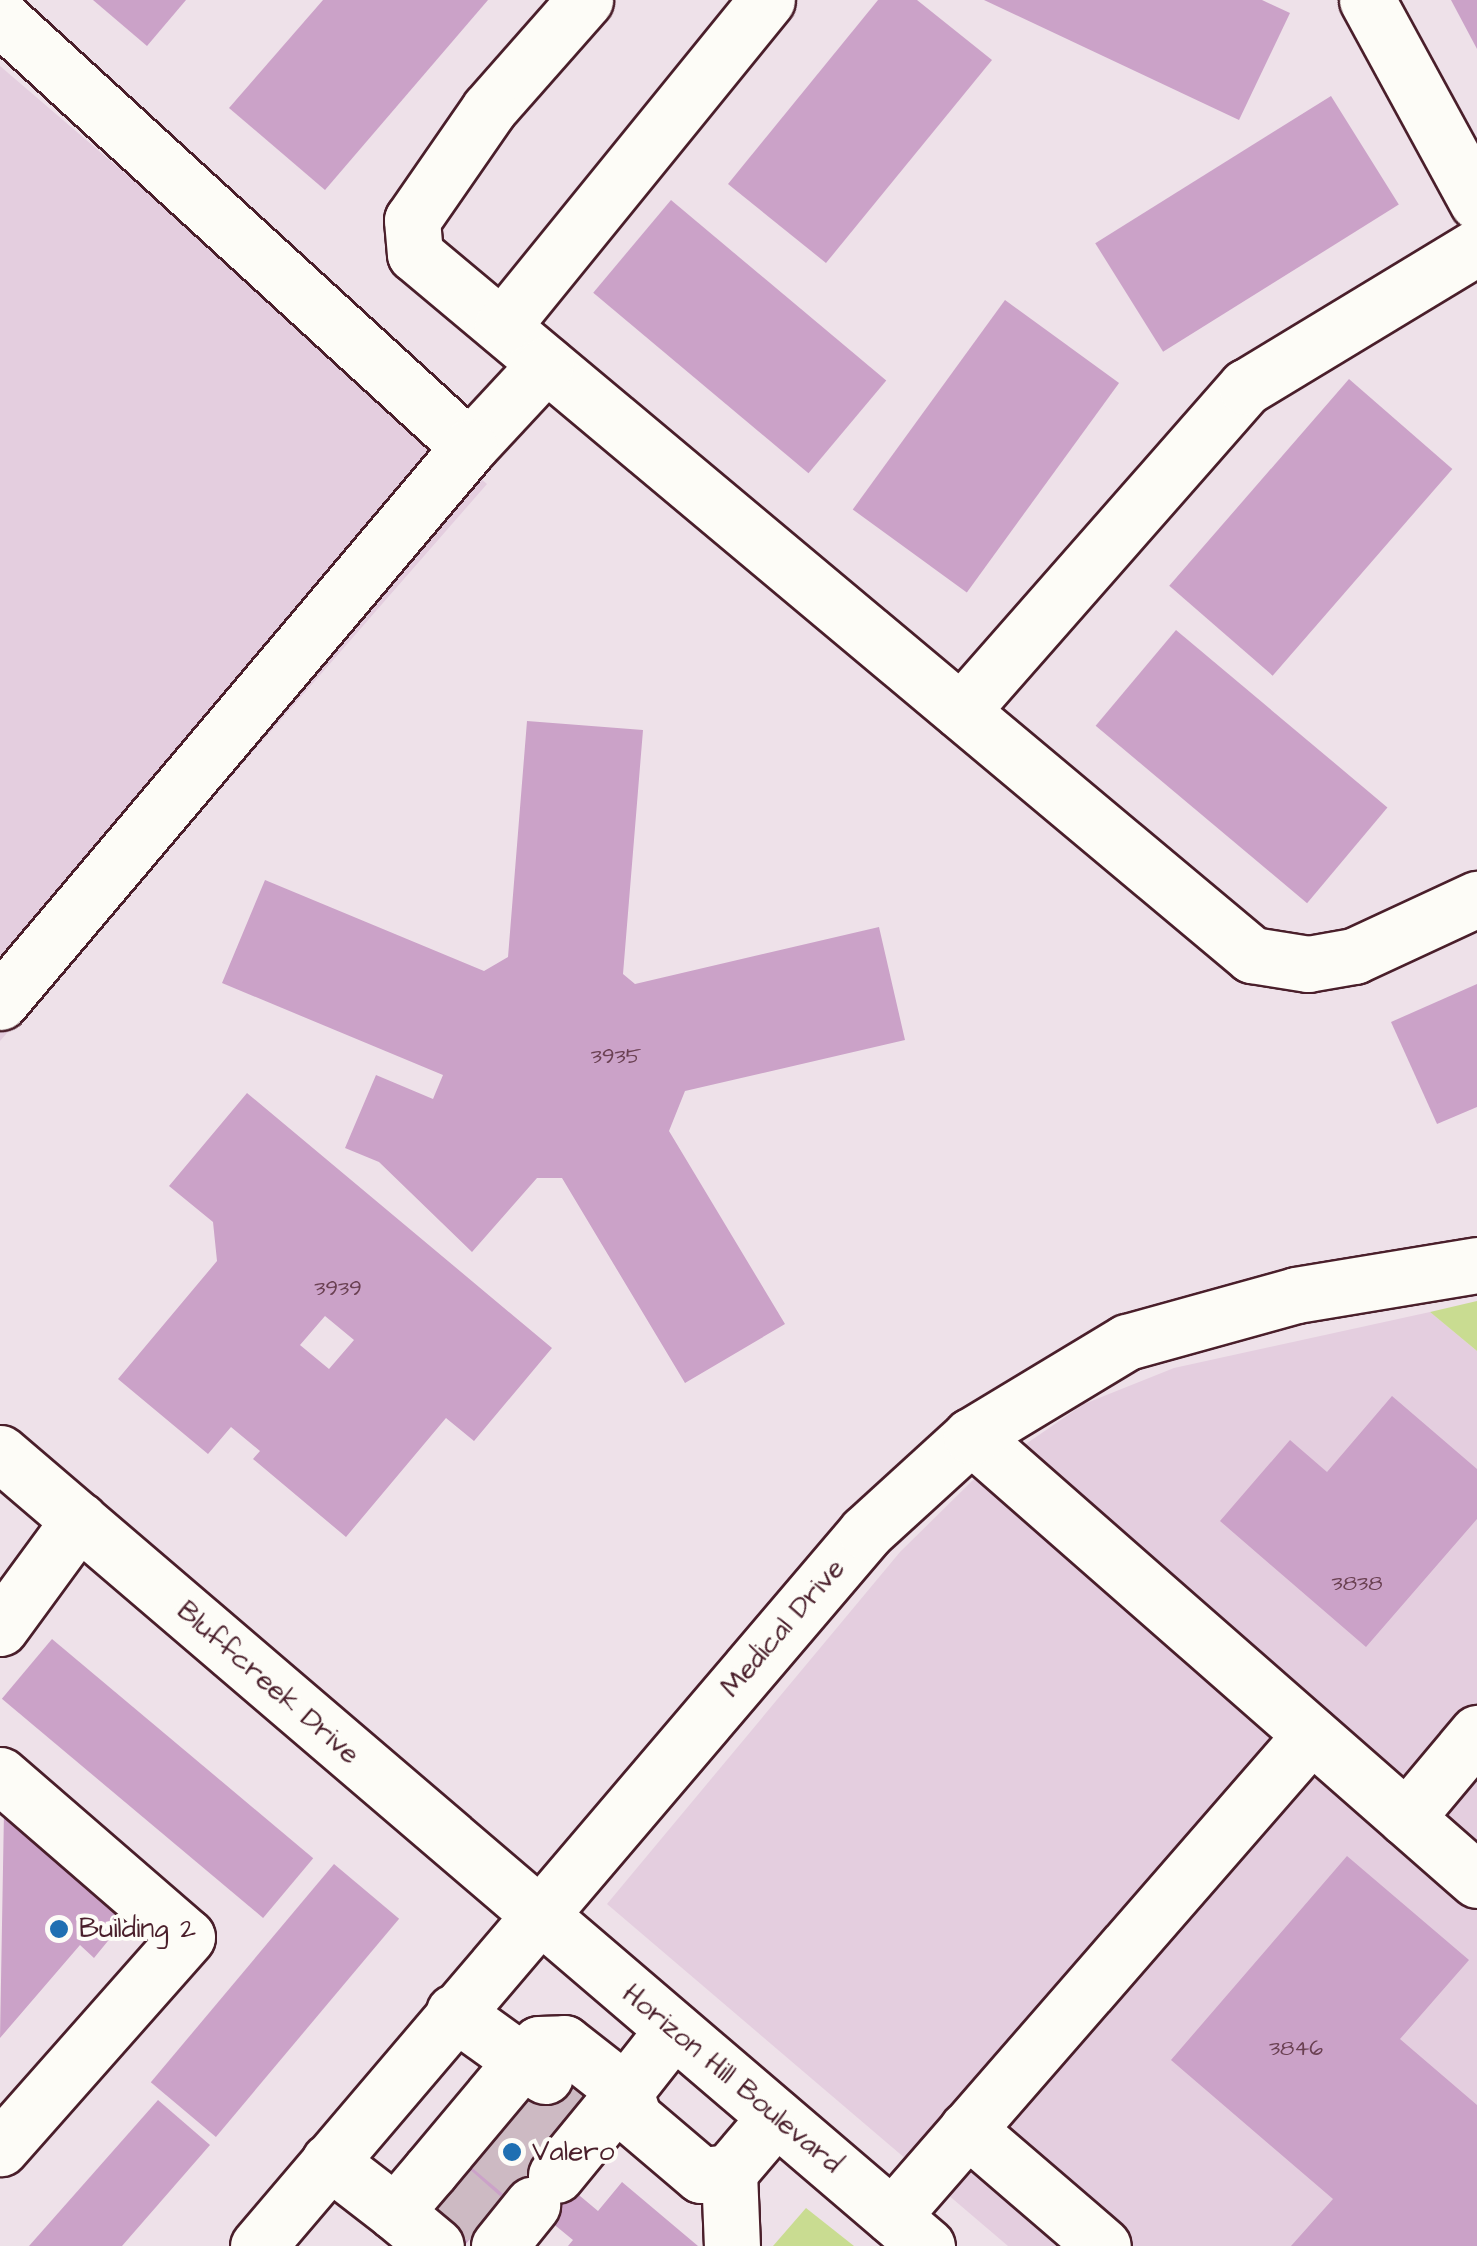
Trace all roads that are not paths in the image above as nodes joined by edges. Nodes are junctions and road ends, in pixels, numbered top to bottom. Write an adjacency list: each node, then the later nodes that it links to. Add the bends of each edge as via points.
1 (585, 0): 7 (street, via 489,109 412,220 415,254)
2 (767, 0): 7 (street)
3 (1367, 0): 5 (street)
4 (0, 17): 9 (street)
5 (1477, 202)
6 (1477, 247): 10 (street, via 1246,387)
7 (502, 326): 8 (street)
8 (546, 364): 9 (street); 10 (street)
9 (469, 447): 12 (street)
10 (961, 711): 11 (street, via 1252,955 1308,964 1354,956)
11 (1477, 899)
12 (0, 1002)
13 (1477, 1265): 14 (street, Medical Drive, via 1296,1295 1126,1342)
14 (970, 1436): 19 (street); 23 (street, Medical Drive, via 866,1532)
15 (0, 1453): 16 (street, Bluffcreek Drive)
16 (78, 1520): 17 (street); 23 (street, Bluffcreek Drive)
17 (0, 1628)
18 (1477, 1734): 21 (street)
19 (1311, 1735): 21 (street); 27 (street)
20 (0, 1775): 28 (street, via 187,1937)
21 (1406, 1818): 22 (street)
22 (1477, 1880)
23 (537, 1913): 24 (street, Medical Drive); 25 (street, Horizon Hill Boulevard)
24 (454, 2012): 29 (street); 30 (street, Medical Drive)
25 (673, 2030): 26 (street, Horizon Hill Boulevard); 29 (street)
26 (776, 2117): 31 (street); 33 (street, Horizon Hill Boulevard)
27 (968, 2129): 33 (street); 37 (street)
28 (0, 2148)
29 (523, 2149): 31 (street, via 634,2118 701,2175); 32 (street)
30 (328, 2161): 32 (street); 34 (street, Medical Drive)
31 (729, 2172): 36 (street)
32 (395, 2212): 35 (street)
33 (909, 2231)
34 (258, 2246)
35 (436, 2246)
36 (732, 2246)
37 (1103, 2246)

